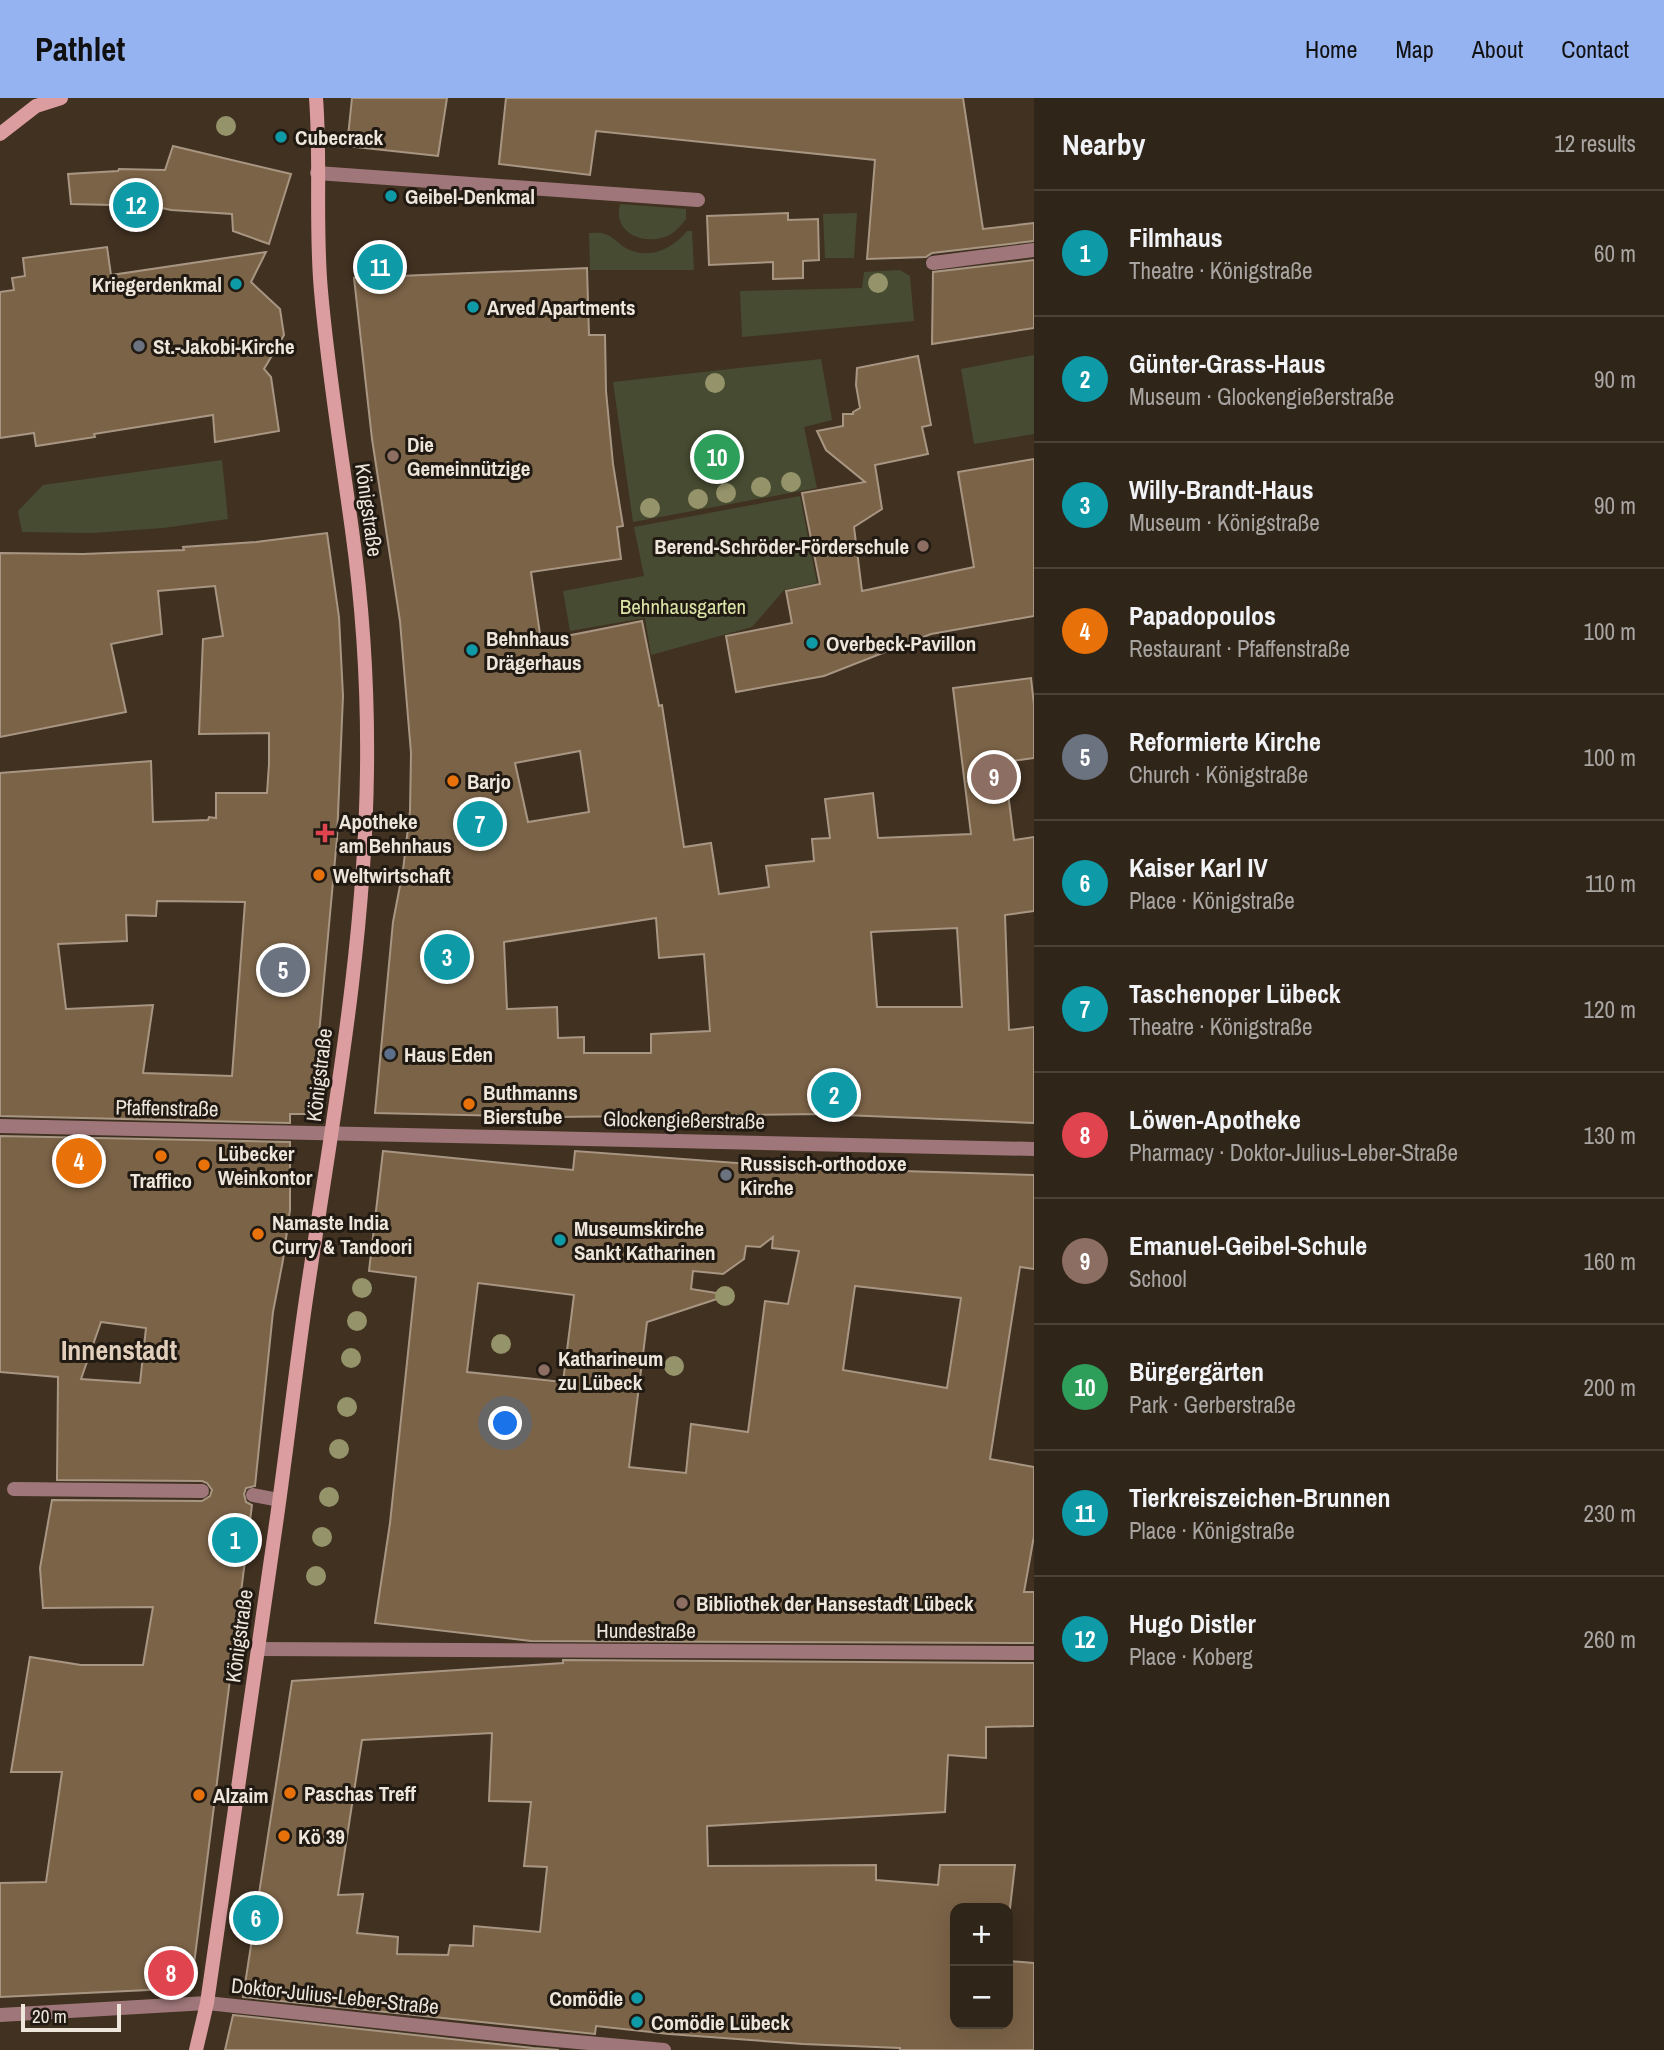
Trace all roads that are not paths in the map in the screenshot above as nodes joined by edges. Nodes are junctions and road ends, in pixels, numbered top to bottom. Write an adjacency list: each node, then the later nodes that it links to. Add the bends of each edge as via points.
1 (61, 98): 3 (street, via 36,106)
2 (316, 98): 4 (street, Königstraße)
3 (0, 134)
4 (317, 173): 5 (street); 9 (street, Königstraße, via 320,286 360,605 366,689 361,873)
5 (698, 200)
6 (1034, 250): 7 (street)
7 (933, 263)
8 (0, 1126): 9 (street, Pfaffenstraße)
9 (333, 1132): 10 (street, Glockengießerstraße); 14 (street, Königstraße)
10 (1034, 1149)
11 (14, 1489): 12 (street)
12 (202, 1491)
13 (253, 1495): 14 (street)
14 (279, 1500): 15 (street, Königstraße)
15 (258, 1649): 16 (street, Hundestraße); 17 (street, Königstraße)
16 (1034, 1653)
17 (207, 2003): 18 (street, Doktor-Julius-Leber-Straße); 19 (street, Königstraße); 20 (street, Doktor-Julius-Leber-Straße)
18 (0, 2015)
19 (195, 2050)
20 (664, 2050)

